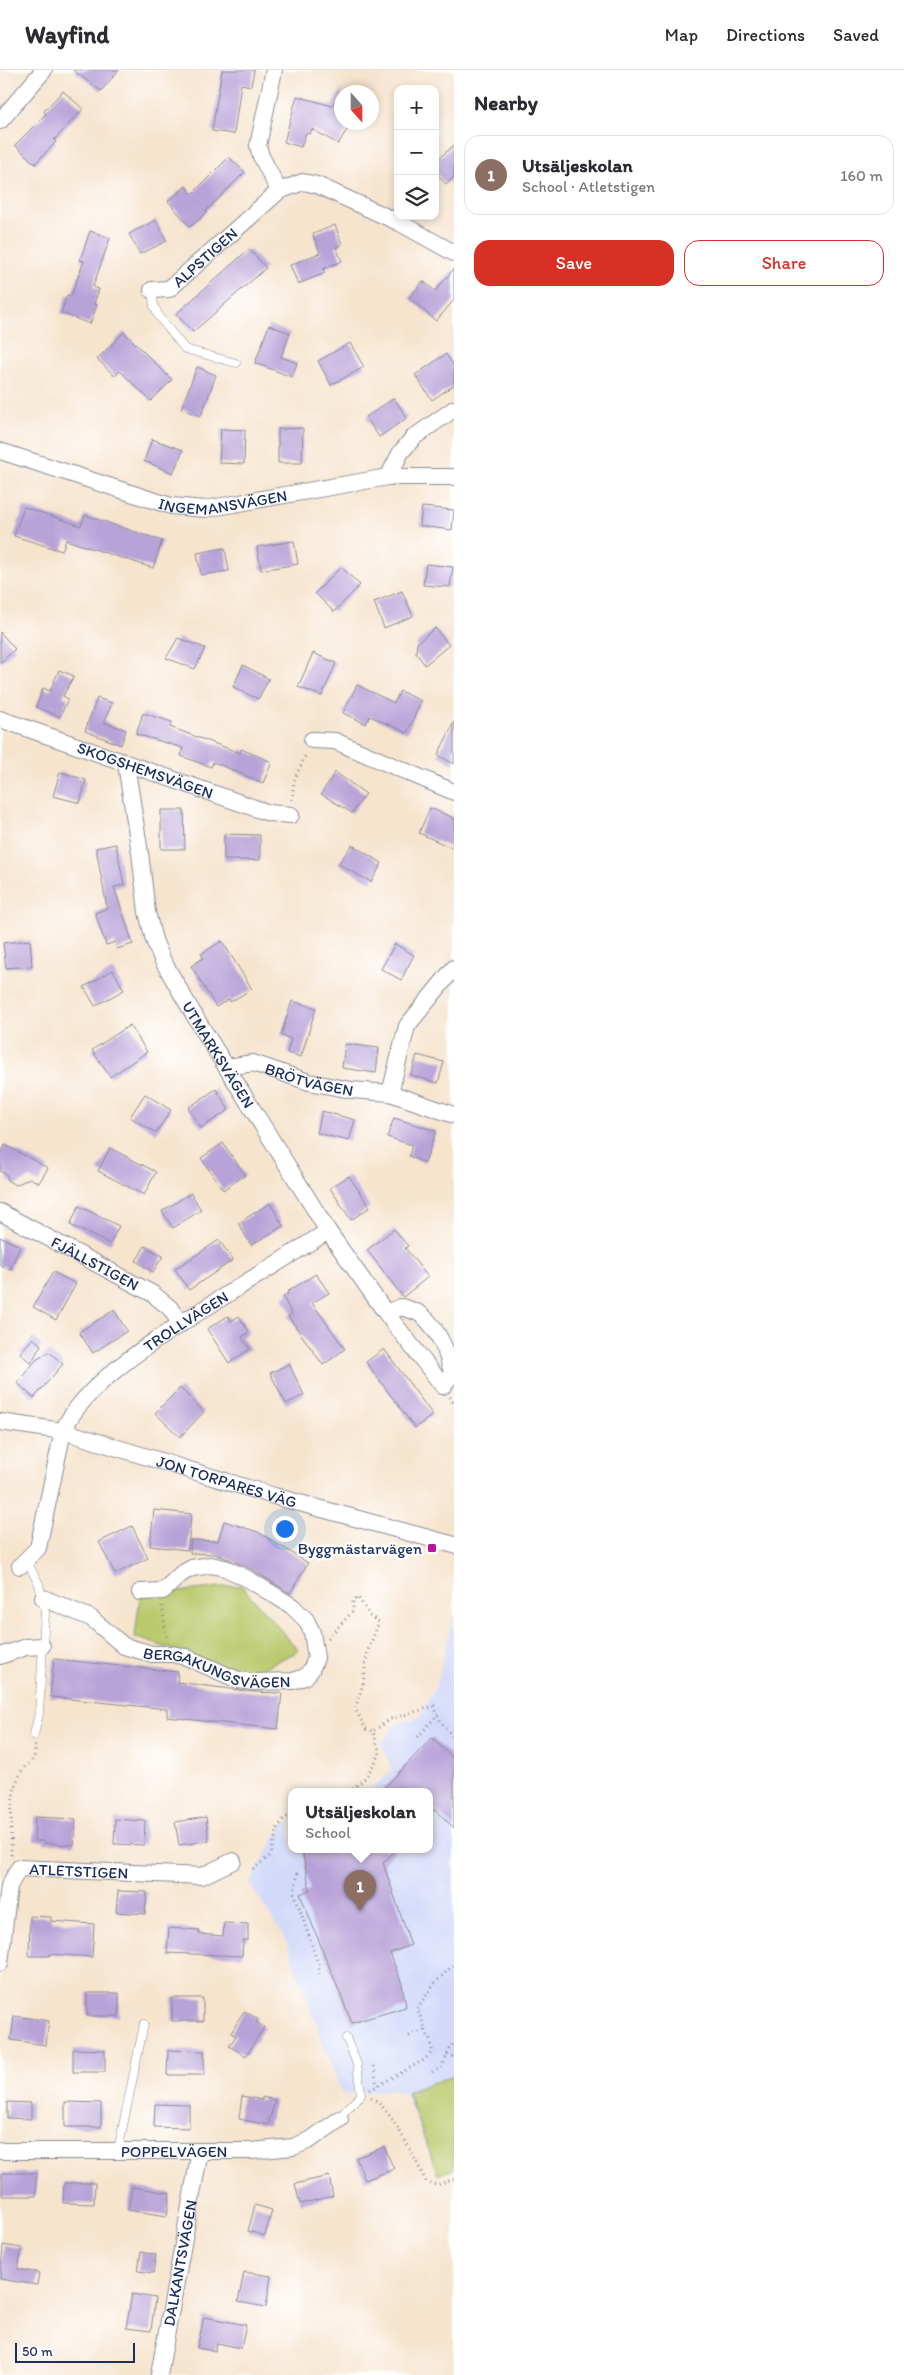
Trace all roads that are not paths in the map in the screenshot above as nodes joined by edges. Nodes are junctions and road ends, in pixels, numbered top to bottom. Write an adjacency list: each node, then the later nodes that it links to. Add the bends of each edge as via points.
1 (44, 70): 3 (street)
2 (274, 70): 4 (street, via 258,146)
3 (0, 121)
4 (279, 191): 5 (street, ALPSTIGEN, via 303,182 317,185 400,223); 6 (street, ALPSTIGEN, via 169,289)
5 (454, 253)
6 (152, 290): 7 (lane, ALPSTIGEN, via 158,317 185,350)
7 (236, 363)
8 (454, 409): 10 (street, via 414,437 401,452)
9 (0, 451): 10 (street, INGEMANSVÄGEN, via 189,509 205,509)
10 (388, 477): 11 (street, INGEMANSVÄGEN)
11 (454, 477)
12 (0, 719): 14 (street, SKOGSHEMSVÄGEN)
13 (312, 740): 15 (street, via 335,741)
14 (126, 764): 16 (street, SKOGSHEMSVÄGEN, via 270,813); 18 (street, UTMARKSVÄGEN, via 147,912 154,940 194,1015)
15 (454, 792)
16 (291, 815)
17 (454, 968): 19 (street, via 406,1026)
18 (228, 1067): 19 (street, BRÖTVÄGEN, via 253,1064 309,1082); 22 (street, UTMARKSVÄGEN)
19 (390, 1093): 20 (street, BRÖTVÄGEN)
20 (454, 1115)
21 (0, 1212): 24 (street, FJÄLLSTIGEN, via 153,1294 170,1308)
22 (328, 1231): 23 (street, UTMARKSVÄGEN); 24 (street, TROLLVÄGEN)
23 (386, 1313): 23 (street, UTMARKSVÄGEN, via 431,1371 442,1386 452,1374 449,1357 429,1323 421,1314 401,1307)
24 (181, 1324): 26 (street, TROLLVÄGEN, via 117,1368 69,1416)
25 (0, 1422): 26 (street, JON TORPARES VÄG)
26 (63, 1431): 27 (street, JON TORPARES VÄG, via 274,1496); 28 (street, via 38,1548)
27 (454, 1546)
28 (23, 1563): 30 (lane, via 39,1584)
29 (140, 1592): 30 (street, BERGAKUNGSVÄGEN, via 163,1591 192,1568 211,1565 225,1568 248,1578 292,1606 306,1620 312,1632 316,1658 311,1670 293,1681 238,1680 186,1657 152,1654 124,1646 91,1618)
30 (43, 1598): 31 (lane)
31 (42, 1646): 32 (street, via 26,1647); 33 (lane, via 39,1712)
32 (0, 1656)
33 (34, 1735)
34 (233, 1861): 35 (street, ATLETSTIGEN, via 202,1876 19,1868 9,1886)
35 (0, 1963)
36 (144, 2024): 39 (lane)
37 (346, 2038): 38 (lane, via 357,2064 361,2096)
38 (340, 2119): 41 (street, POPPELVÄGEN, via 310,2140 293,2147)
39 (118, 2150): 40 (street, POPPELVÄGEN); 41 (street, POPPELVÄGEN)
40 (0, 2151)
41 (200, 2151): 42 (street, DALKANTSVÄGEN)
42 (159, 2375)

